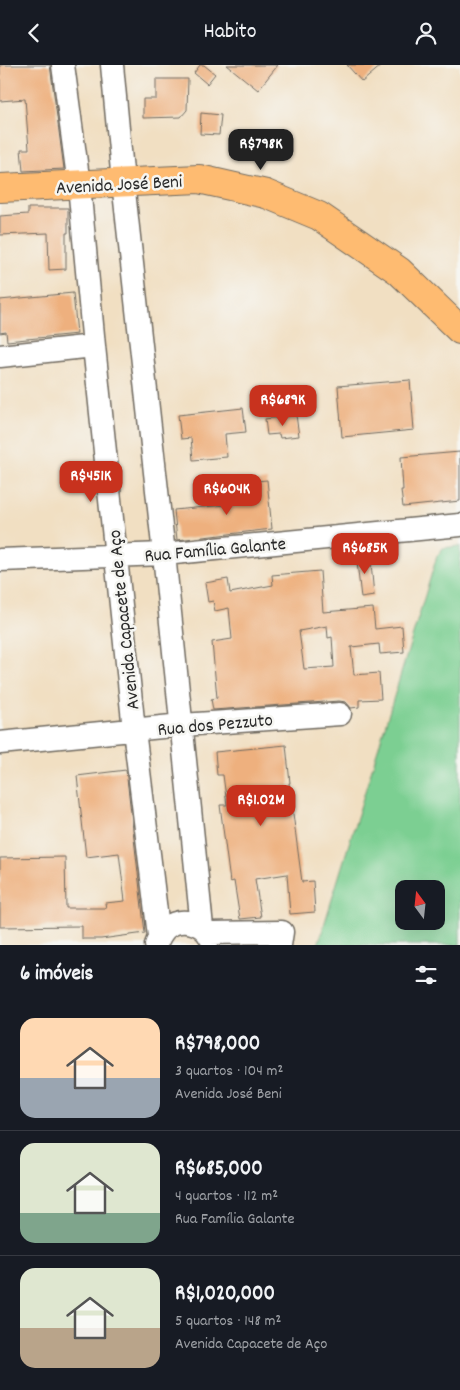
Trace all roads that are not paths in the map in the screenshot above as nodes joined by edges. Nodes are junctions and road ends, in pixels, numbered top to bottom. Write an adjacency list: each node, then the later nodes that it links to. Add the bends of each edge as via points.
1 (63, 65): 4 (street, Avenida Capacete de Aço)
2 (112, 65): 3 (street)
3 (123, 182): 4 (main road, Avenida José Beni); 6 (main road, Avenida José Beni, via 199,179 266,193 319,216 399,271); 10 (street)
4 (79, 185): 5 (main road, Avenida José Beni); 7 (street, Avenida Capacete de Aço)
5 (0, 188)
6 (460, 330)
7 (94, 346): 8 (street); 11 (street, Avenida Capacete de Aço)
8 (0, 355)
9 (460, 525): 10 (street, Rua Família Galante)
10 (164, 553): 11 (street, Rua Família Galante); 14 (street)
11 (116, 555): 12 (street, Rua Família Galante); 15 (street, Avenida Capacete de Aço)
12 (0, 560)
13 (340, 713): 14 (street, Rua dos Pezzuto)
14 (182, 725): 15 (street, Rua dos Pezzuto); 17 (street)
15 (134, 730): 16 (street, Rua dos Pezzuto); 18 (street, Avenida Capacete de Aço)
16 (0, 743)
17 (208, 935): 18 (street, via 193,923 183,922 166,929); 19 (street, via 282,933)
18 (157, 941)
19 (280, 945)

